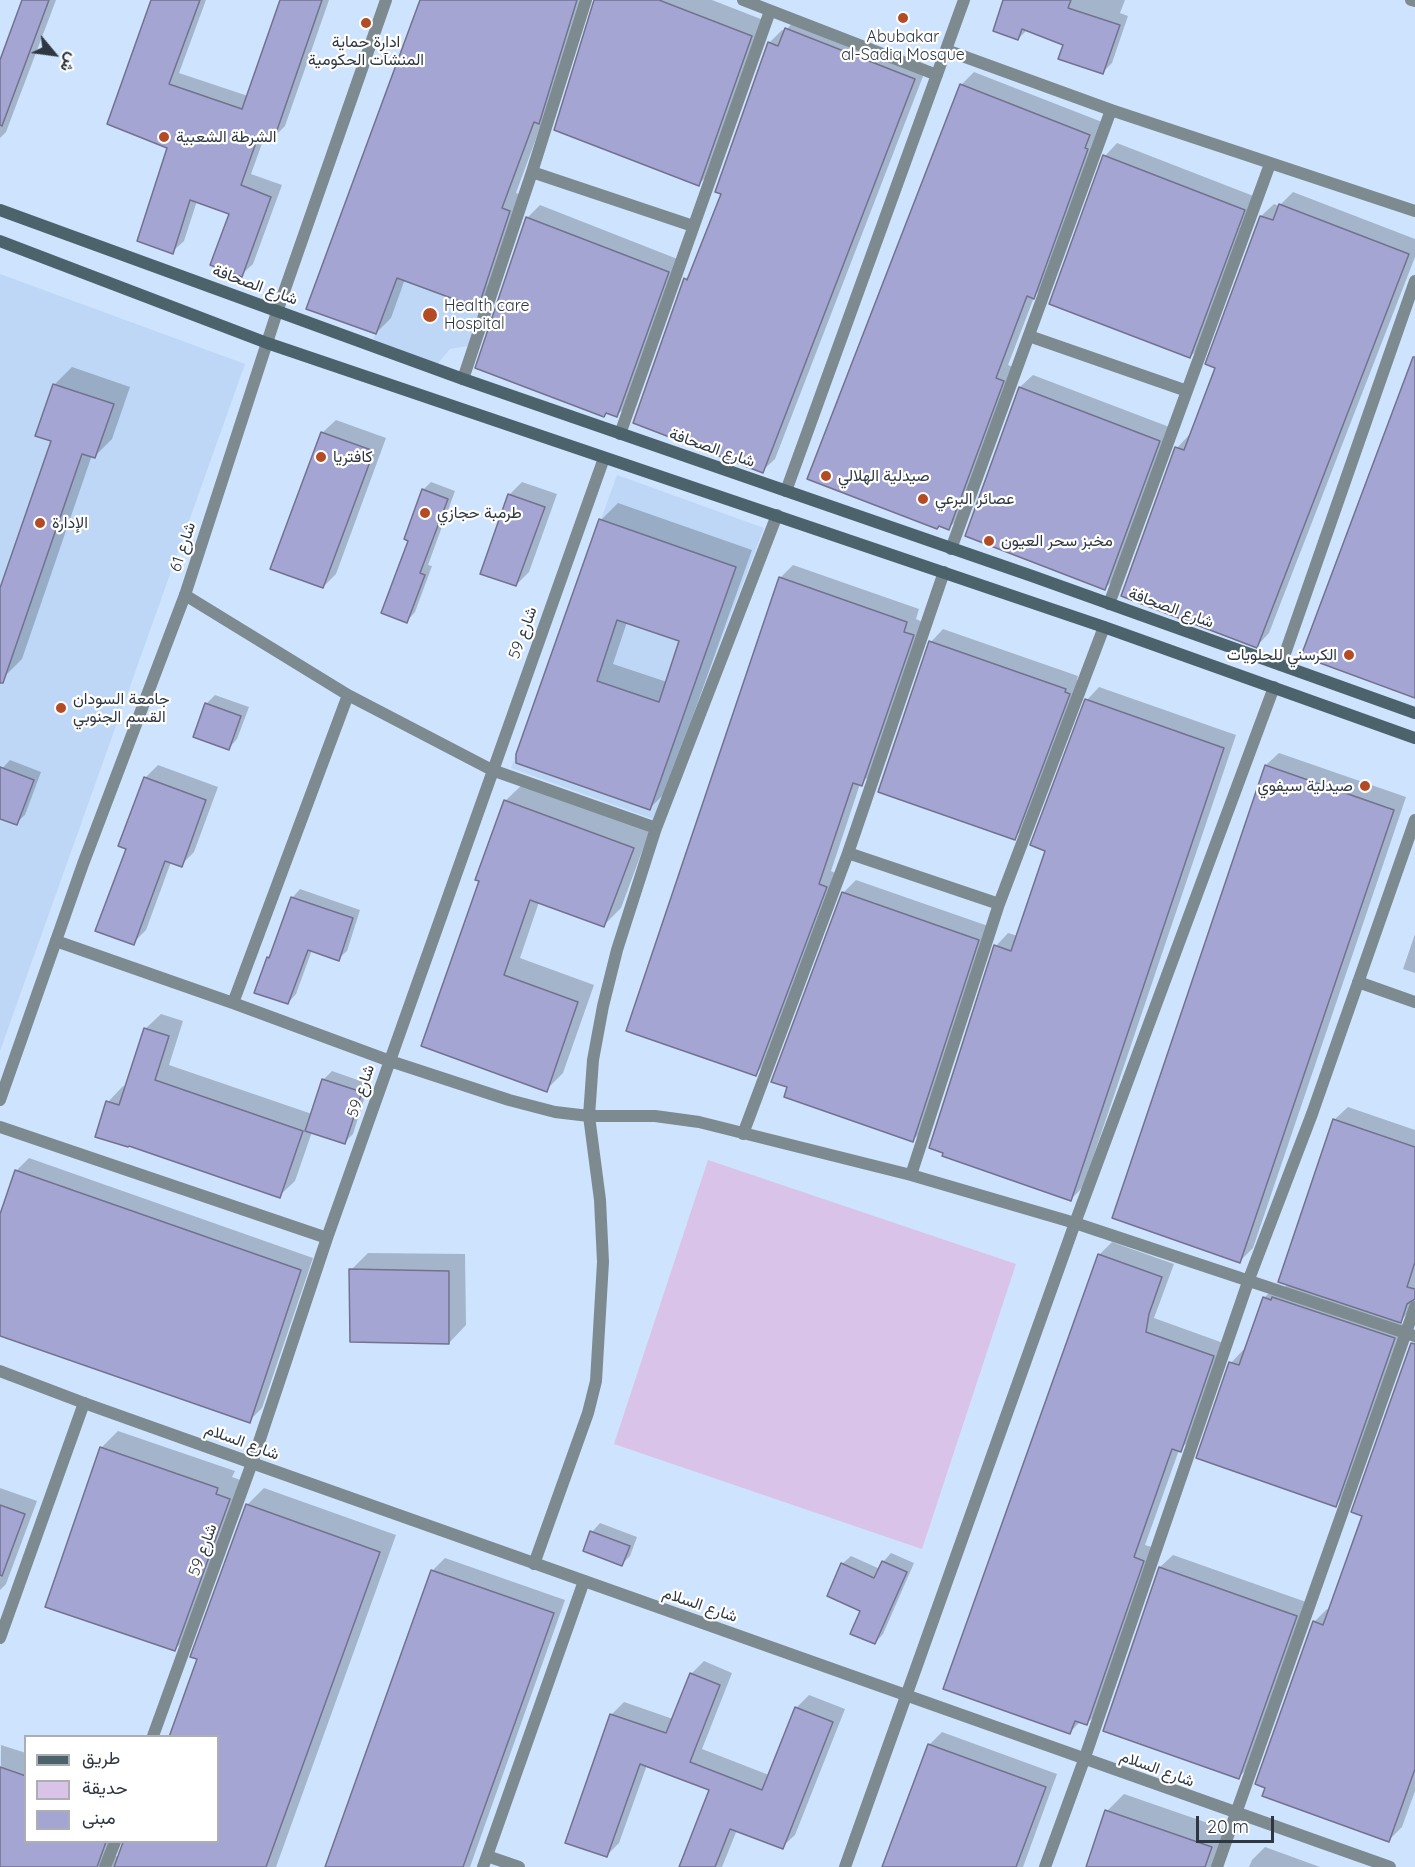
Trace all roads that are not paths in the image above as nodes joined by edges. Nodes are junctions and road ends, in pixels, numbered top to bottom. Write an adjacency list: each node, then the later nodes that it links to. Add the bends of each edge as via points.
1 (386, 0): 18 (street, شارع 61)
2 (586, 0): 12 (street)
3 (743, 0): 7 (street)
4 (964, 0): 8 (street)
5 (1411, 0): 6 (street)
6 (1415, 2)
7 (770, 11): 9 (street); 15 (street)
8 (946, 50): 9 (street); 10 (street)
9 (937, 75): 25 (street)
10 (1111, 110): 11 (street); 19 (street)
11 (1270, 164): 14 (street); 22 (street)
12 (532, 172): 15 (street); 21 (street)
13 (0, 210): 18 (main road, شارع الصحافة)
14 (1415, 211)
15 (693, 226): 23 (street)
16 (0, 241): 20 (main road)
17 (1415, 281): 32 (street)
18 (277, 312): 20 (street, شارع 61); 21 (main road, شارع الصحافة)
19 (1029, 336): 22 (street); 27 (street)
20 (267, 343): 24 (main road); 29 (street, شارع 61)
21 (463, 378): 23 (main road, شارع الصحافة)
22 (1187, 391): 30 (street)
23 (620, 434): 25 (main road, شارع الصحافة)
24 (604, 458): 26 (main road); 37 (street, شارع 59)
25 (786, 491): 27 (main road, شارع الصحافة)
26 (777, 515): 28 (main road); 39 (street)
27 (951, 549): 30 (main road, شارع الصحافة)
28 (944, 572): 31 (main road); 40 (street)
29 (185, 595): 34 (street); 42 (street, شارع 61)
30 (1109, 604): 32 (main road, شارع الصحافة)
31 (1104, 627): 33 (main road); 41 (street)
32 (1281, 665): 35 (main road, شارع الصحافة)
33 (1274, 687): 36 (main road); 52 (street)
34 (348, 695): 37 (street); 45 (street)
35 (1415, 713)
36 (1415, 738)
37 (492, 770): 39 (street); 46 (street, شارع 59)
38 (1415, 820): 43 (street)
39 (656, 828): 48 (street, via 603,1006 593,1060)
40 (848, 852): 41 (street); 50 (street)
41 (999, 904): 51 (street)
42 (56, 941): 45 (street); 47 (street, شارع 61)
43 (1358, 982): 44 (street); 54 (street)
44 (1415, 1002)
45 (233, 1003): 46 (street)
46 (390, 1061): 48 (street, via 509,1100); 53 (street, شارع 59)
47 (0, 1100)
48 (589, 1116): 50 (street, via 655,1116); 60 (street, via 603,1262 596,1382)
49 (0, 1127): 53 (street)
50 (743, 1134): 51 (street)
51 (911, 1175): 52 (street)
52 (1075, 1223): 54 (street); 63 (street)
53 (327, 1238): 59 (street, شارع 59)
54 (1249, 1280): 56 (street); 65 (street)
55 (1415, 1307): 56 (street)
56 (1411, 1334): 66 (street)
57 (0, 1371): 58 (street, شارع السلام)
58 (84, 1403): 59 (street, شارع السلام); 62 (street)
59 (252, 1463): 60 (street, شارع السلام); 64 (street, شارع 59)
60 (534, 1564): 61 (street, شارع السلام)
61 (584, 1581): 63 (street, شارع السلام); 68 (street)
62 (0, 1638)
63 (905, 1695): 65 (street, شارع السلام); 71 (street)
64 (154, 1735)
65 (1084, 1760): 66 (street, شارع السلام); 72 (street)
66 (1235, 1814): 73 (street); 74 (street, شارع السلام)
67 (115, 1843): 69 (street)
68 (485, 1861): 70 (street)
69 (105, 1867)
70 (519, 1867)
71 (845, 1867)
72 (1046, 1867)
73 (1217, 1867)
74 (1390, 1867)

